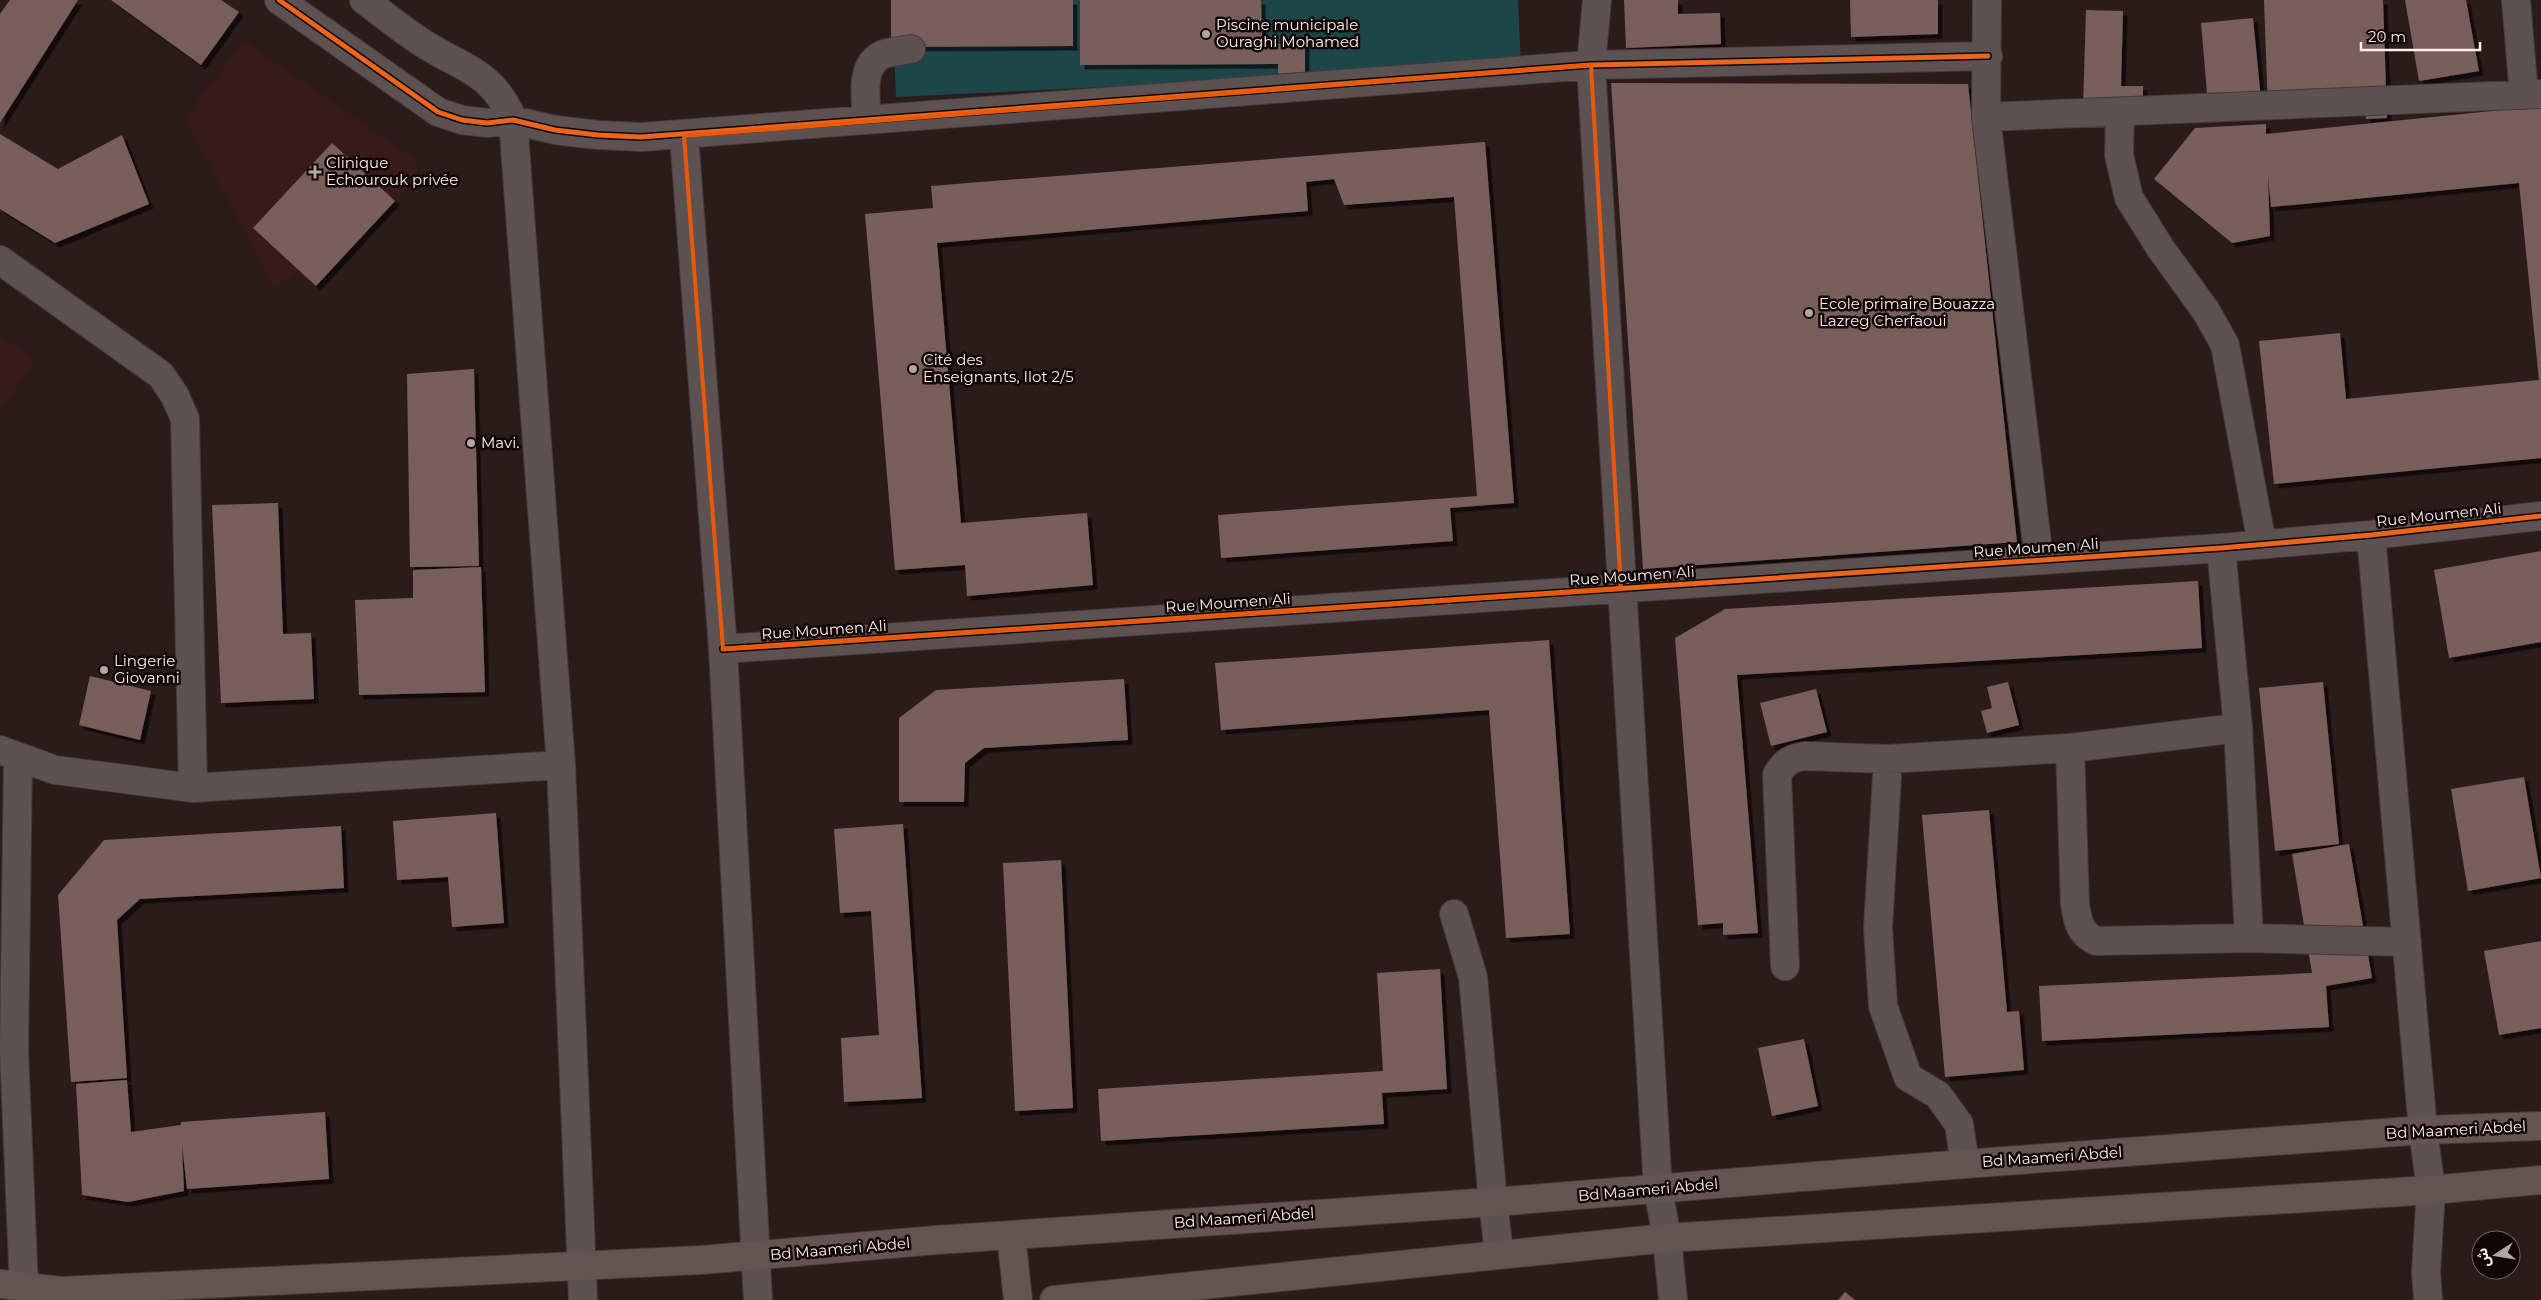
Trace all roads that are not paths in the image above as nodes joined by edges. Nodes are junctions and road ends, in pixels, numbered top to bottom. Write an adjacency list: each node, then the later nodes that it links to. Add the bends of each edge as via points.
1 (279, 0): 13 (street, via 438,112 462,120 487,123)
2 (364, 0): 13 (street, via 422,42 482,77 496,89)
3 (1597, 0): 8 (street)
4 (1987, 0): 7 (street)
5 (2516, 0): 9 (street)
6 (911, 49): 12 (street, via 884,54 868,69)
7 (1988, 56): 8 (street); 11 (street)
8 (1590, 65): 12 (street); 21 (street)
9 (2532, 95): 10 (street)
10 (2120, 112): 11 (street); 18 (street, via 2119,156 2129,198 2206,311 2225,345)
11 (1986, 118): 20 (street)
12 (867, 119): 14 (street)
13 (513, 120): 14 (street, via 598,136); 27 (street)
14 (684, 136): 22 (street)
15 (0, 260): 28 (street, via 161,375 185,419)
16 (2541, 516): 17 (street, Rue Moumen Ali)
17 (2371, 535): 18 (street, Rue Moumen Ali); 31 (street)
18 (2262, 544): 19 (street, Rue Moumen Ali)
19 (2221, 548): 20 (street, Rue Moumen Ali); 23 (street)
20 (2039, 560): 21 (street, Rue Moumen Ali)
21 (1621, 589): 22 (street, Rue Moumen Ali); 38 (street)
22 (723, 649): 44 (street)
23 (2238, 728): 24 (street); 30 (street)
24 (2070, 748): 26 (street); 30 (street, via 2074,905 2083,934 2096,941)
25 (9, 754): 28 (street, via 54,770); 33 (street)
26 (1888, 759): 32 (street, via 1805,756 1792,758 1782,765 1777,775); 36 (street, via 1878,928 1883,1006 1908,1077 1938,1096 1959,1124)
27 (561, 765): 28 (street); 45 (street)
28 (193, 788)
29 (1454, 914): 40 (street, via 1473,977)
30 (2249, 938): 31 (street)
31 (2407, 942): 35 (street)
32 (1785, 966)
33 (7, 1048): 46 (street)
34 (2541, 1126): 35 (main road, Bd Maameri Abdel)
35 (2423, 1130): 36 (main road, Bd Maameri Abdel); 39 (street)
36 (1965, 1164): 38 (main road, Bd Maameri Abdel)
37 (2541, 1180): 39 (main road)
38 (1658, 1189): 40 (main road, Bd Maameri Abdel); 42 (street)
39 (2431, 1190): 42 (main road); 52 (street, via 2426,1272)
40 (1492, 1202): 41 (main road, Bd Maameri Abdel); 43 (street)
41 (1011, 1235): 44 (main road, Bd Maameri Abdel); 49 (main road)
42 (1667, 1238): 43 (main road); 51 (street)
43 (1499, 1253): 50 (main road)
44 (755, 1256): 45 (main road, Bd Maameri Abdel); 48 (street)
45 (582, 1267): 46 (main road, Bd Maameri Abdel, via 60,1291); 47 (street)
46 (12, 1286)
47 (583, 1300)
48 (758, 1300)
49 (1018, 1300)
50 (1054, 1300)
51 (1673, 1300)
52 (2428, 1300)

